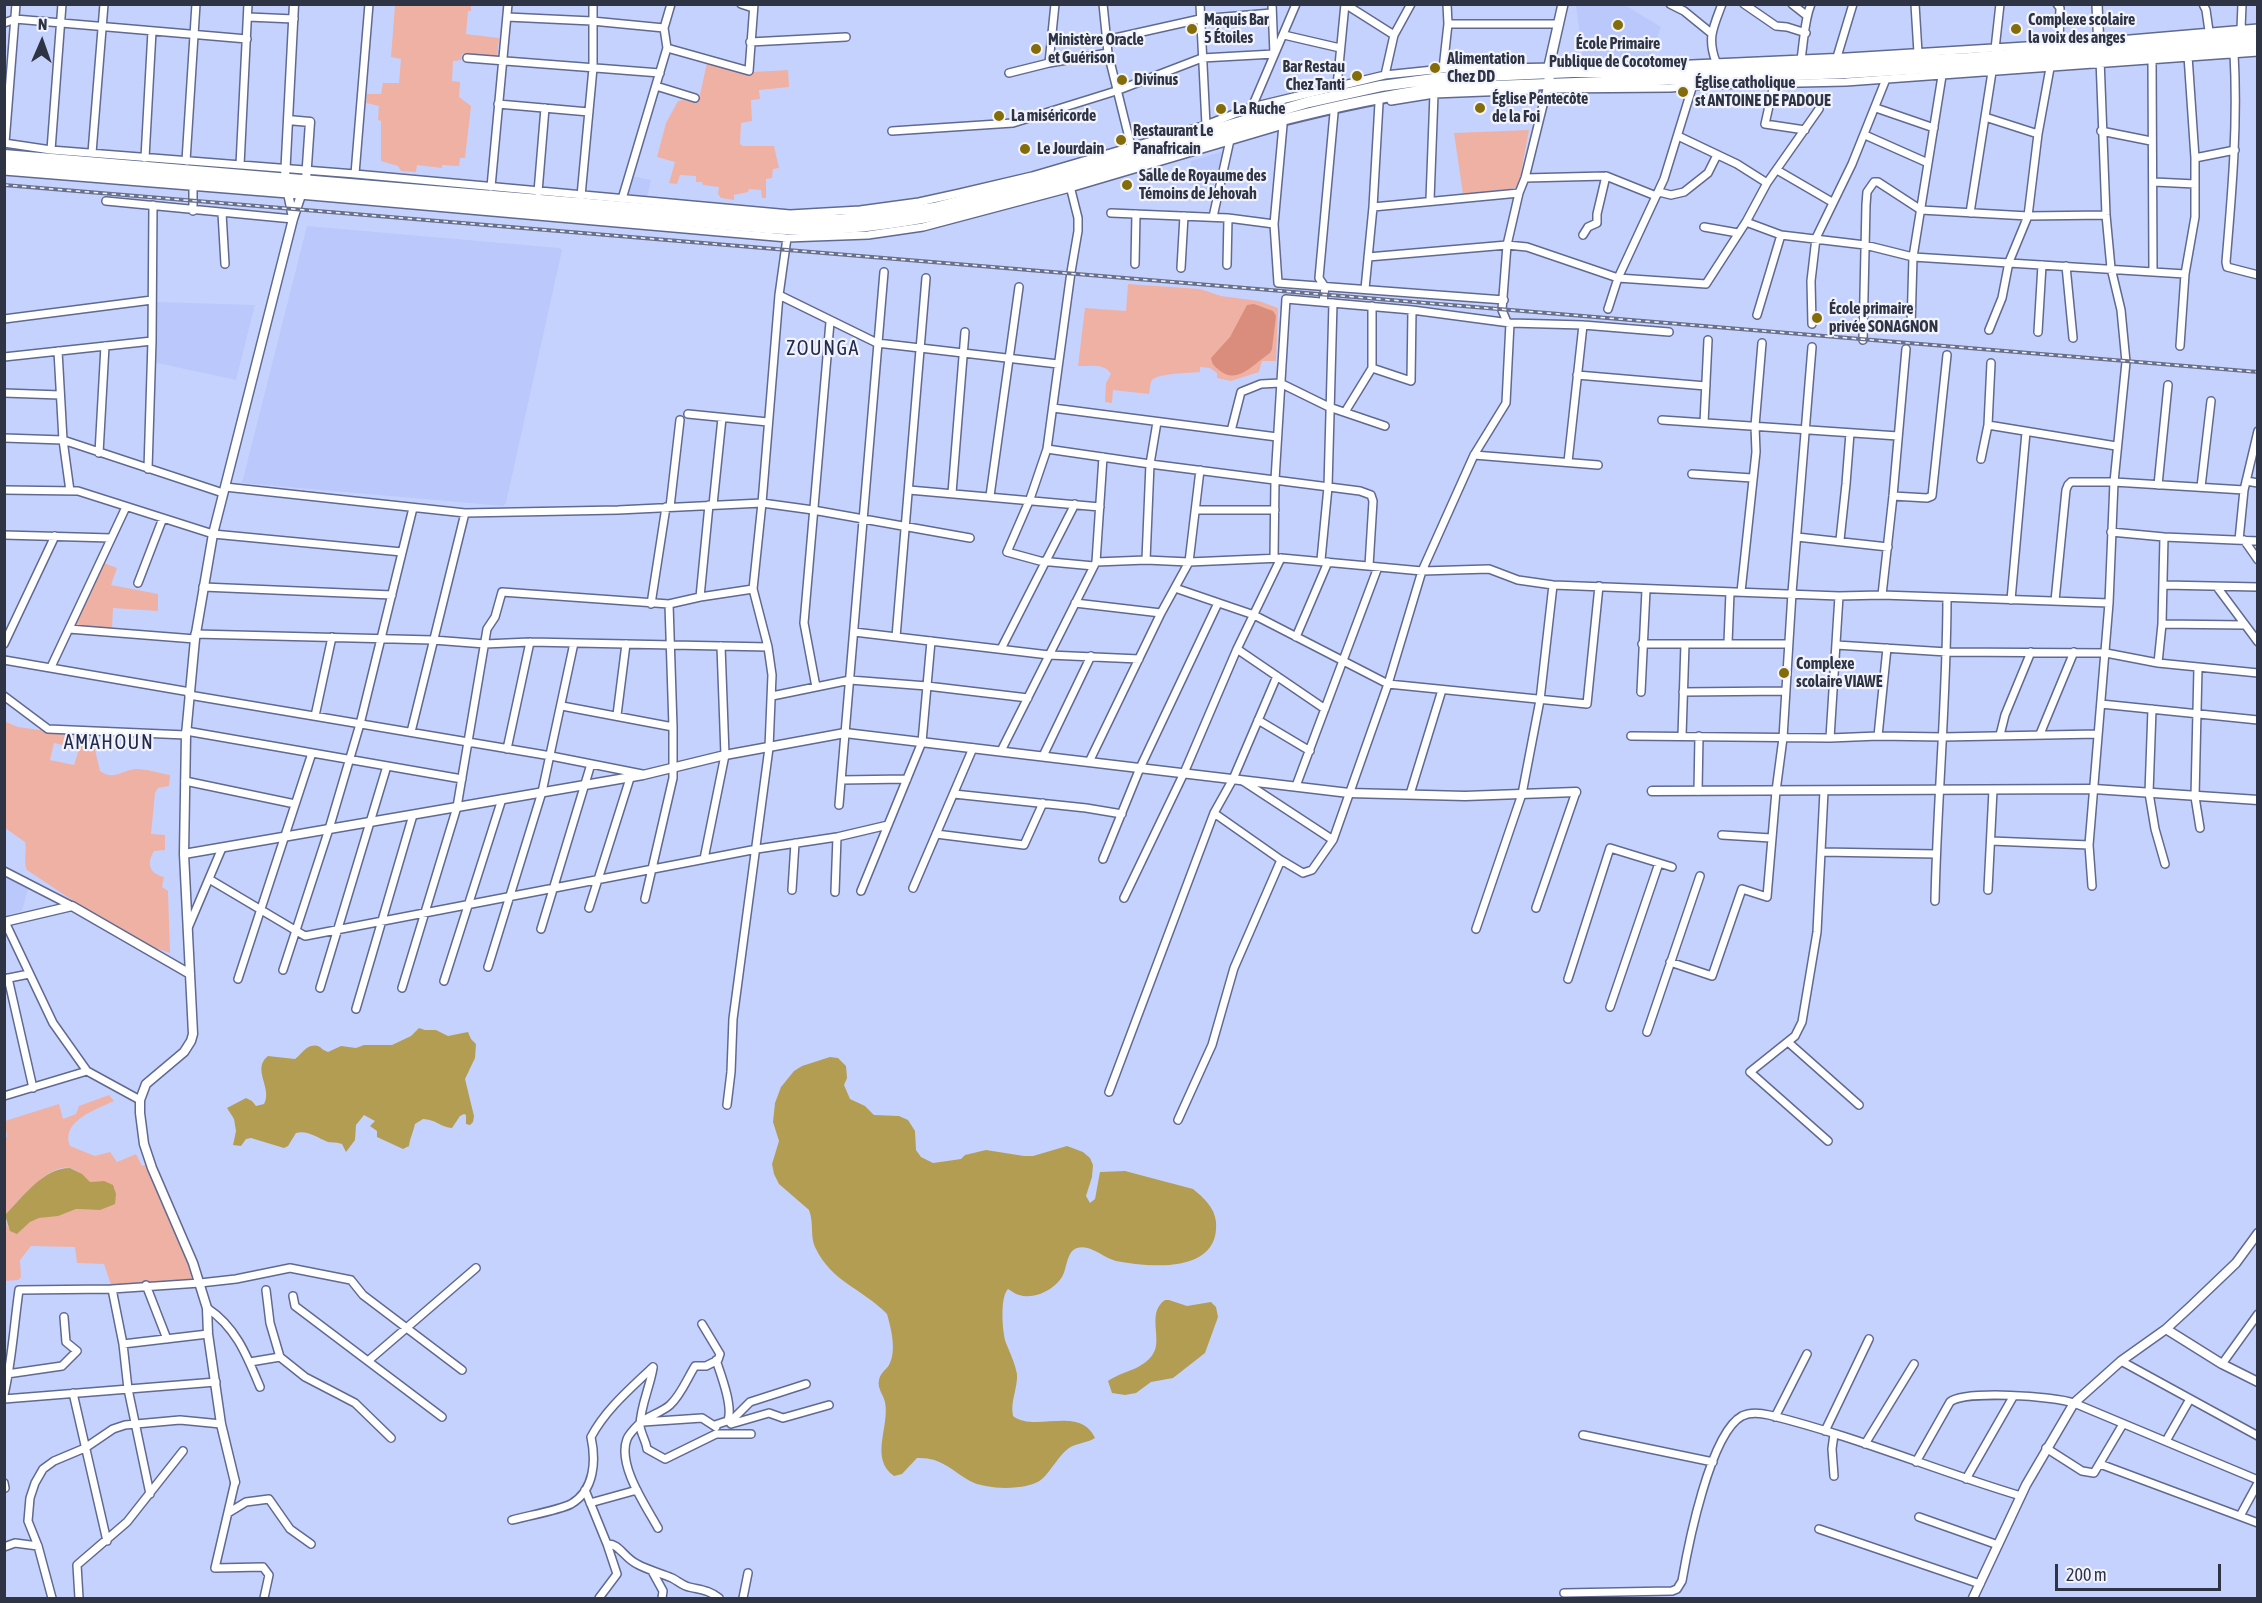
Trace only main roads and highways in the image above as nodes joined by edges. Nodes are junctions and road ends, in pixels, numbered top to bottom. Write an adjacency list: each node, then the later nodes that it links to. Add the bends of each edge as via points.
1 (1563, 4): 6 (main road)
2 (2097, 4): 5 (main road)
3 (2258, 36): 5 (highway)
4 (2258, 44): 5 (highway)
5 (2099, 52): 6 (highway)
6 (1549, 78): 10 (highway, via 1441,78 1381,86 1240,120 934,208 860,218 767,219); 10 (highway, via 1440,88 1310,111 1070,185 921,219 860,227 756,227)
7 (4, 155): 9 (highway)
8 (4, 163): 9 (highway)
9 (286, 181): 10 (highway)
10 (304, 183)

